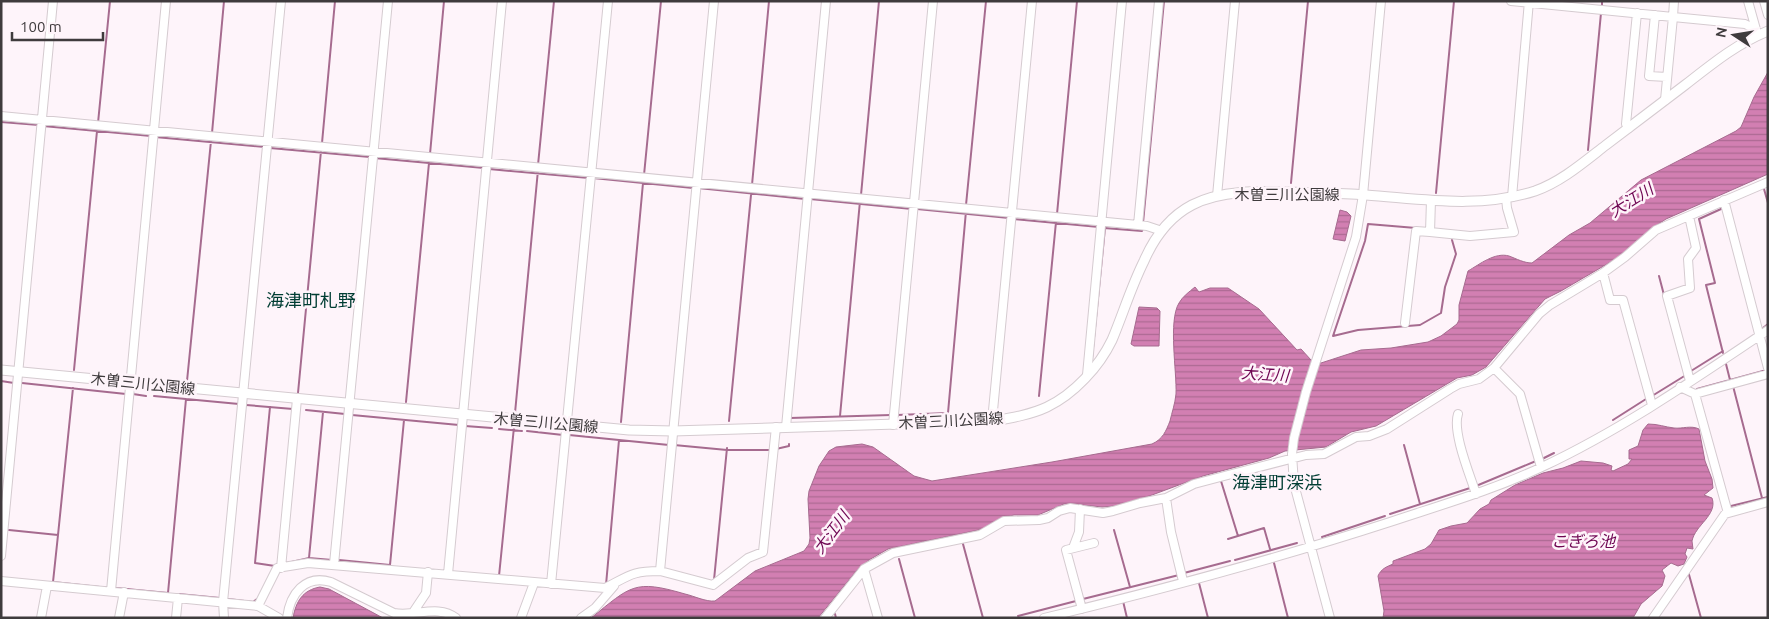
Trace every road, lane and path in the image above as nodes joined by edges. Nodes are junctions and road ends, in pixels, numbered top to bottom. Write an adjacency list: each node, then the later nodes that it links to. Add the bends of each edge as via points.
1 (53, 1): 28 (street)
2 (166, 1): 30 (street)
3 (281, 1): 31 (street)
4 (388, 1): 32 (street)
5 (502, 1): 33 (street)
6 (608, 1): 34 (street)
7 (714, 1): 36 (street)
8 (826, 1): 39 (street)
9 (933, 1): 43 (street)
10 (1032, 1): 44 (street)
11 (1122, 1): 46 (street)
12 (1159, 1): 47 (street)
13 (1235, 1): 38 (street)
14 (1381, 1): 37 (street)
15 (1511, 1): 18 (street)
16 (1674, 1): 23 (street)
17 (1748, 1): 24 (street)
18 (1529, 2): 20 (street); 40 (street)
19 (1766, 2): 22 (street)
20 (1637, 13): 21 (street); 29 (street, via 1626,124)
21 (1655, 15): 23 (street); 25 (street, via 1649,76)
22 (1768, 15)
23 (1673, 17): 24 (street, via 1745,24); 25 (street)
24 (1762, 33): 26 (main road, 木曽三川公園線, via 1731,49)
25 (1667, 77): 26 (street)
26 (1665, 100): 29 (main road, 木曽三川公園線)
27 (1, 116): 28 (street)
28 (42, 124): 30 (street); 57 (street)
29 (1629, 128): 40 (main road, 木曽三川公園線, via 1557,181)
30 (154, 134): 31 (street); 61 (street)
31 (267, 145): 32 (street); 63 (street)
32 (373, 155): 33 (street); 66 (street)
33 (486, 166): 34 (street); 69 (street)
34 (590, 176): 36 (street); 72 (street)
35 (1768, 182): 42 (street)
36 (696, 186): 39 (street); 75 (street)
37 (1363, 194): 38 (main road, 木曽三川公園線, via 1275,192); 41 (main road, 木曽三川公園線); 76 (street, via 1356,237 1301,410)
38 (1217, 196): 48 (main road, 木曽三川公園線, via 1192,205)
39 (806, 197): 43 (street); 74 (street)
40 (1509, 197): 41 (main road, 木曽三川公園線, via 1477,202); 49 (street, via 1507,208 1514,232 1470,236)
41 (1432, 200): 49 (street)
42 (1724, 200): 45 (street); 53 (street)
43 (913, 207): 44 (street); 71 (street)
44 (1011, 216): 46 (street); 70 (street)
45 (1689, 216): 50 (street, via 1656,230 1625,258); 60 (street, via 1696,248 1688,258 1690,288 1667,296)
46 (1101, 225): 47 (street); 59 (street)
47 (1142, 225): 48 (street)
48 (1162, 231): 59 (main road, 木曽三川公園線, via 1138,272 1111,342)
49 (1430, 232): 51 (street, via 1416,231)
50 (1602, 273): 54 (street, via 1539,314); 67 (street, via 1610,300 1624,300)
51 (1405, 323)
52 (1768, 330): 53 (street)
53 (1760, 336): 55 (street); 60 (street)
54 (1494, 368): 76 (street, via 1479,379 1450,389 1387,429 1356,437 1324,454); 77 (street, via 1520,394)
55 (1768, 368)
56 (1, 370): 57 (main road, 木曽三川公園線)
57 (19, 372): 61 (main road, 木曽三川公園線); 83 (street)
58 (1768, 374): 64 (street)
59 (1087, 376): 70 (main road, 木曽三川公園線, via 1046,407)
60 (1690, 381): 62 (street)
61 (131, 383): 63 (main road, 木曽三川公園線); 101 (street)
62 (1680, 387): 64 (street); 67 (street)
63 (243, 394): 65 (main road, 木曽三川公園線); 104 (street)
64 (1695, 394): 82 (street)
65 (297, 399): 66 (main road, 木曽三川公園線); 89 (street)
66 (350, 404): 69 (main road, 木曽三川公園線); 88 (street)
67 (1652, 405): 77 (street)
68 (1458, 414): 78 (street, via 1456,421 1463,453)
69 (463, 415): 72 (main road, 木曽三川公園線); 93 (street)
70 (992, 421): 71 (main road, 木曽三川公園線)
71 (893, 424): 74 (main road, 木曽三川公園線)
72 (566, 425): 75 (main road, 木曽三川公園線); 99 (street)
73 (776, 427): 74 (main road, 木曽三川公園線); 75 (main road, 木曽三川公園線); 91 (street, via 763,552 748,558 713,585)
74 (786, 427)
75 (673, 431): 91 (street)
76 (1292, 456): 79 (street, via 1194,484); 85 (street, via 1294,484)
77 (1541, 468): 78 (street)
78 (1476, 494): 85 (street)
79 (1166, 498): 81 (street, via 1103,513); 97 (street)
80 (1768, 502): 82 (street)
81 (1080, 509): 86 (street, via 1079,532); 90 (street, via 1058,511 1039,520 1004,521 980,535 893,553)
82 (1728, 513): 122 (street)
83 (2, 533): 87 (street)
84 (1094, 543): 86 (street)
85 (1312, 547): 97 (street); 121 (street)
86 (1074, 548): 106 (street, via 1066,550)
87 (1, 556)
88 (331, 563): 89 (street); 92 (street); 94 (street)
89 (281, 568): 105 (street, via 277,568)
90 (864, 569): 117 (street); 118 (street)
91 (660, 571): 95 (street, via 632,573)
92 (428, 572): 93 (street); 107 (street, via 426,593)
93 (448, 574): 98 (street)
94 (320, 579): 107 (street, via 385,610); 113 (street, via 300,589)
95 (618, 580): 99 (street, via 604,588); 116 (street, via 595,608)
96 (1, 581): 100 (street)
97 (1183, 581): 106 (street)
98 (534, 583): 99 (street); 115 (street)
99 (552, 584)
100 (46, 586): 101 (street); 108 (street)
101 (111, 591): 102 (street)
102 (124, 592): 103 (street); 109 (street)
103 (178, 598): 104 (street); 110 (street)
104 (222, 602): 105 (street); 111 (street)
105 (258, 606): 112 (street)
106 (1082, 608): 119 (street); 120 (street)
107 (412, 614): 114 (street, via 436,610)
108 (41, 618)
109 (119, 618)
110 (176, 618)
111 (224, 618)
112 (279, 618)
113 (286, 618)
114 (456, 618)
115 (521, 618)
116 (581, 618)
117 (825, 618)
118 (878, 618)
119 (1044, 618)
120 (1086, 618)
121 (1330, 618)
122 (1653, 618)

